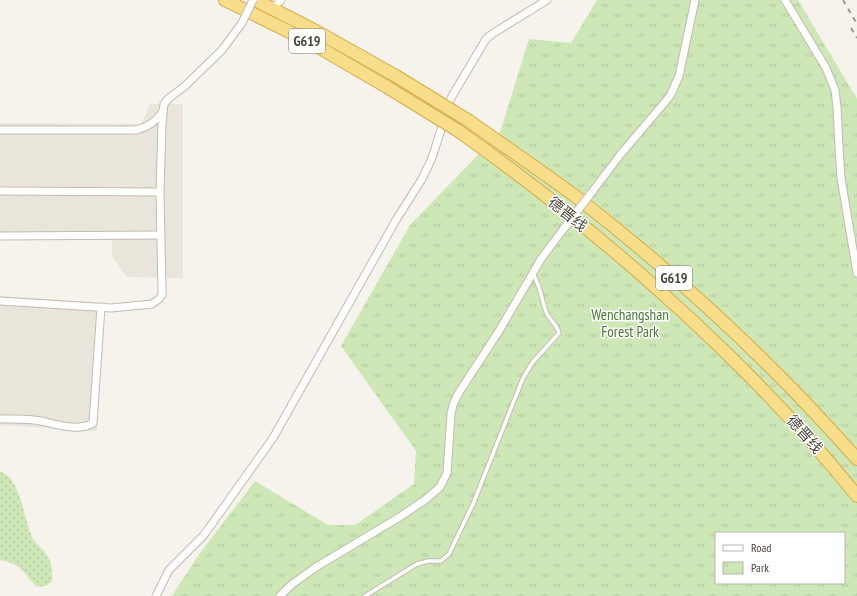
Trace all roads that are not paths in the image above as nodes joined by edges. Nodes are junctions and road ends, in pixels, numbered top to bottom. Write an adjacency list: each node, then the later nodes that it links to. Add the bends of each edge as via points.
1 (225, 0): 19 (highway, 德晋线 / G619, bridge, via 308,42 387,87 457,130 527,181 636,270 748,373 788,415)
2 (254, 0): 6 (highway, 德晋线 / G619); 7 (street, bridge, via 242,23 222,50 169,98 164,104)
3 (547, 0): 20 (street, via 486,39 451,98 432,158 422,179 392,227 273,438 204,535 169,570)
4 (694, 0): 13 (street, bridge, via 684,56 672,91 620,155)
5 (785, 0): 14 (street, via 826,68 835,90 841,178)
6 (276, 4): 18 (highway, 德晋线 / G619, bridge, via 469,121 573,195 686,288 772,369)
7 (163, 111): 8 (street, via 155,121 136,130); 10 (street)
8 (0, 130)
9 (0, 191): 10 (street)
10 (160, 192): 11 (street)
11 (161, 235): 12 (street); 16 (street, via 162,295 159,299 152,304)
12 (0, 236)
13 (532, 273): 21 (street, via 499,331 471,372 454,405 451,414 447,473 442,485 398,518 307,574); 22 (lane, via 538,283 547,313 559,333 532,363 523,378 473,504 449,554 441,561 417,564)
14 (857, 273)
15 (0, 301): 16 (street)
16 (101, 307): 17 (street, via 93,423 85,427)
17 (0, 418)
18 (857, 459)
19 (857, 496)
20 (156, 596)
21 (280, 596)
22 (365, 596)

